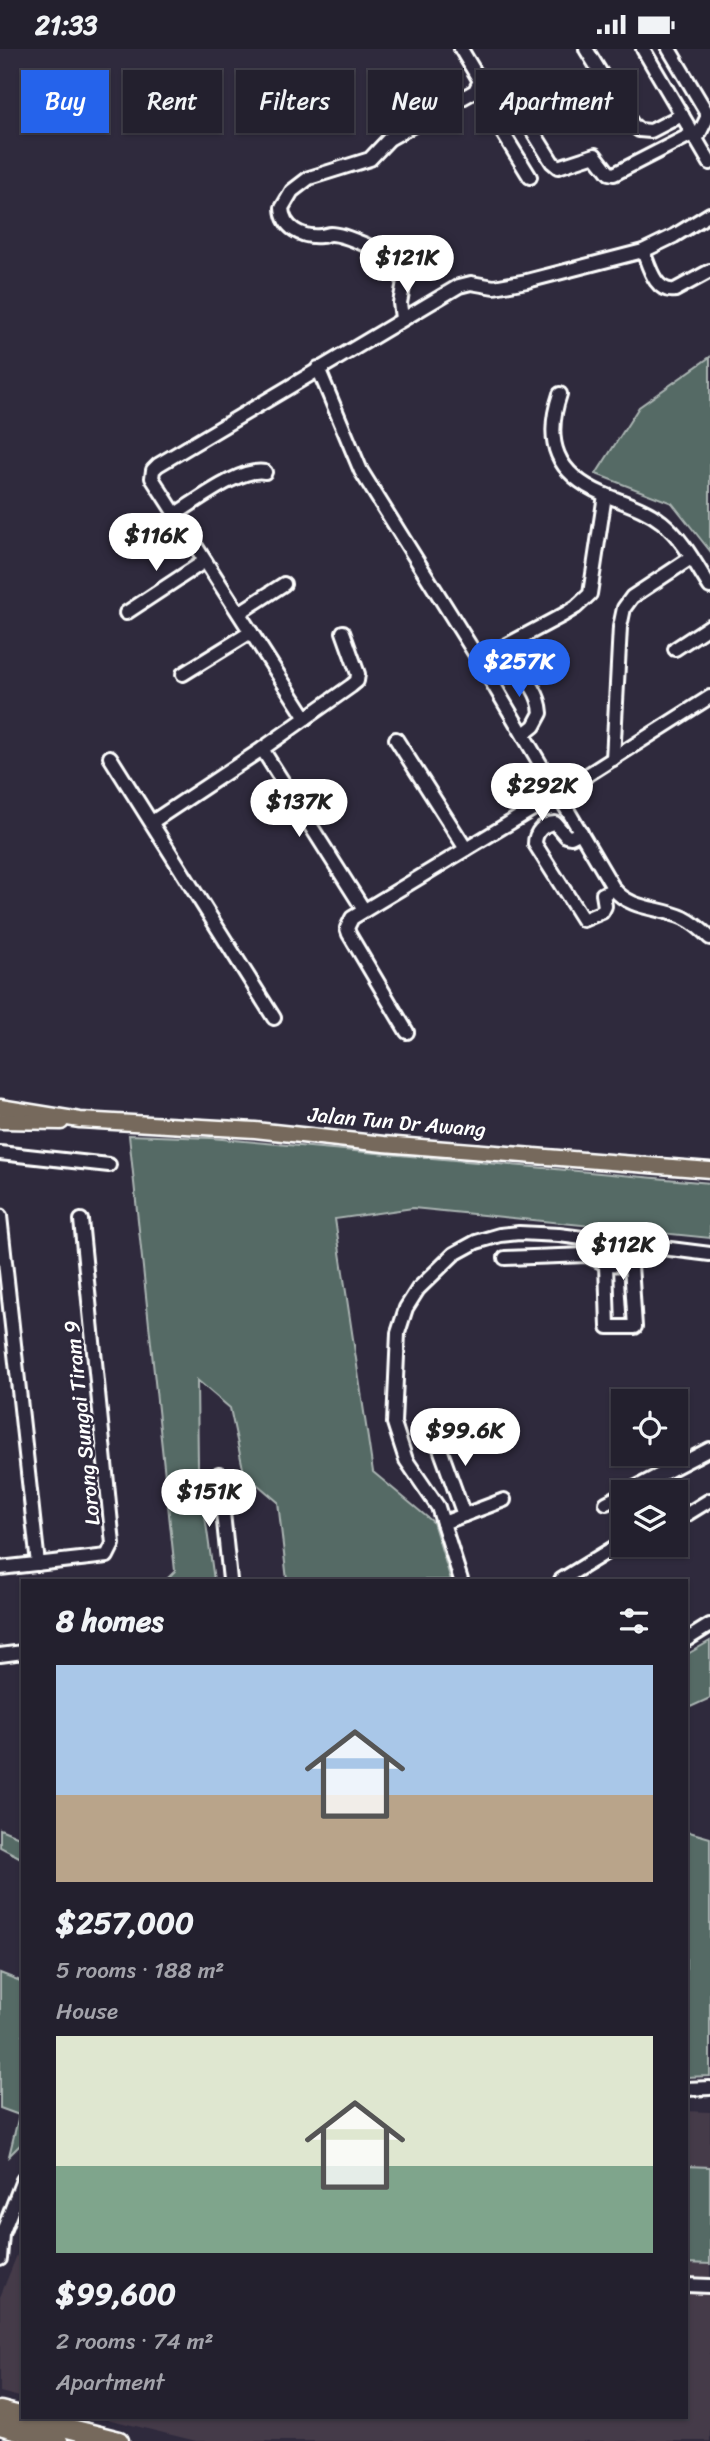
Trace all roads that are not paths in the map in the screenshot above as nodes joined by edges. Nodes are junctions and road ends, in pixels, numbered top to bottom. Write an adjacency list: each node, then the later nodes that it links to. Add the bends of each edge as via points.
1 (461, 49): 12 (street, via 480,81 475,91 389,139 370,159 309,178 292,191 282,208 285,221 300,233 342,236 397,263 405,276)
2 (586, 49): 5 (street, via 639,130 651,131)
3 (643, 49): 5 (street)
4 (669, 49): 6 (street, via 707,113)
5 (682, 115): 6 (street)
6 (694, 137): 7 (street); 8 (street, via 614,174 594,155 558,167 511,96 503,95 487,107)
7 (710, 163)
8 (530, 177)
9 (710, 214): 10 (street)
10 (643, 251): 11 (street, via 654,277 669,291); 12 (street, via 527,281 495,287 459,286)
11 (710, 271)
12 (402, 318): 13 (street)
13 (318, 368): 17 (street, via 153,470 152,478); 28 (street, via 361,471)
14 (560, 394): 16 (street, via 552,423 553,443 576,480)
15 (265, 472): 17 (street, via 240,475)
16 (605, 495): 18 (street, via 662,522); 28 (street, via 590,594 563,615)
17 (174, 515): 19 (street)
18 (691, 558): 21 (street); 37 (street, via 624,607)
19 (205, 561): 22 (street); 23 (street)
20 (284, 584): 23 (street)
21 (710, 587)
22 (126, 613)
23 (239, 613): 25 (street)
24 (710, 626): 27 (street)
25 (251, 632): 29 (street); 32 (street)
26 (343, 632): 32 (street, via 358,674 356,681)
27 (675, 649)
28 (479, 660): 30 (street)
29 (183, 674)
30 (491, 679): 33 (street); 33 (street, via 519,675 537,697 541,713)
31 (710, 697): 37 (street)
32 (306, 719): 35 (street)
33 (524, 734): 38 (street)
34 (396, 739): 41 (street)
35 (262, 749): 39 (street); 43 (street)
36 (110, 757): 39 (street)
37 (613, 759): 38 (street)
38 (559, 793): 40 (street); 41 (street)
39 (152, 822): 45 (street)
40 (581, 832): 42 (street); 42 (street, via 566,836 555,823 549,823 537,833 535,844 583,920 602,912 603,894)
41 (466, 849): 43 (street)
42 (614, 889): 44 (street, via 626,901 683,918)
43 (364, 910): 46 (street, via 348,923 349,934)
44 (710, 938)
45 (274, 1018)
46 (407, 1032)
47 (0, 1107): 48 (main road, Jalan Tun Dr Awang)
48 (80, 1120): 49 (main road, Jalan Tun Dr Awang); 52 (main road, Jalan Tun Dr Awang, via 256,1130)
49 (0, 1121)
50 (0, 1153): 51 (street)
51 (109, 1165)
52 (710, 1170)
53 (0, 1216): 73 (street)
54 (80, 1220): 73 (street, Lorong Sungai Tiram 9, via 113,1544 107,1556)
55 (602, 1240): 56 (street); 59 (street); 71 (street, via 519,1233 475,1242 438,1268 406,1308 398,1333 394,1423 406,1460 434,1499)
56 (633, 1245): 57 (street); 60 (street)
57 (710, 1254)
58 (505, 1258): 59 (street, via 587,1255)
59 (606, 1264): 60 (street); 60 (street, via 608,1327 635,1327)
60 (631, 1265)
61 (434, 1432): 70 (street)
62 (710, 1449): 64 (street)
63 (219, 1474): 75 (street)
64 (649, 1480)
65 (504, 1500): 70 (street)
66 (611, 1500): 68 (street)
67 (710, 1500): 69 (street)
68 (606, 1503)
69 (688, 1514)
70 (464, 1515): 71 (street)
71 (443, 1523): 76 (street)
72 (611, 1550): 77 (street)
73 (38, 1564): 74 (street, Lorong Sungai Tiram 9)
74 (0, 1568)
75 (230, 1579)
76 (461, 1579)
77 (565, 1579)
78 (710, 1625): 79 (street)
79 (688, 1639)
80 (21, 1652): 81 (street)
81 (0, 1655)
82 (710, 2088): 83 (street)
83 (688, 2089)
84 (21, 2184): 85 (street)
85 (4, 2215): 86 (street)
86 (1, 2235): 87 (street)
87 (0, 2259)
88 (688, 2285): 89 (street)
89 (710, 2286)
90 (0, 2411): 91 (highway)
91 (21, 2416)
92 (32, 2419): 95 (highway)
93 (0, 2425): 94 (highway)
94 (58, 2441)
95 (119, 2441)

